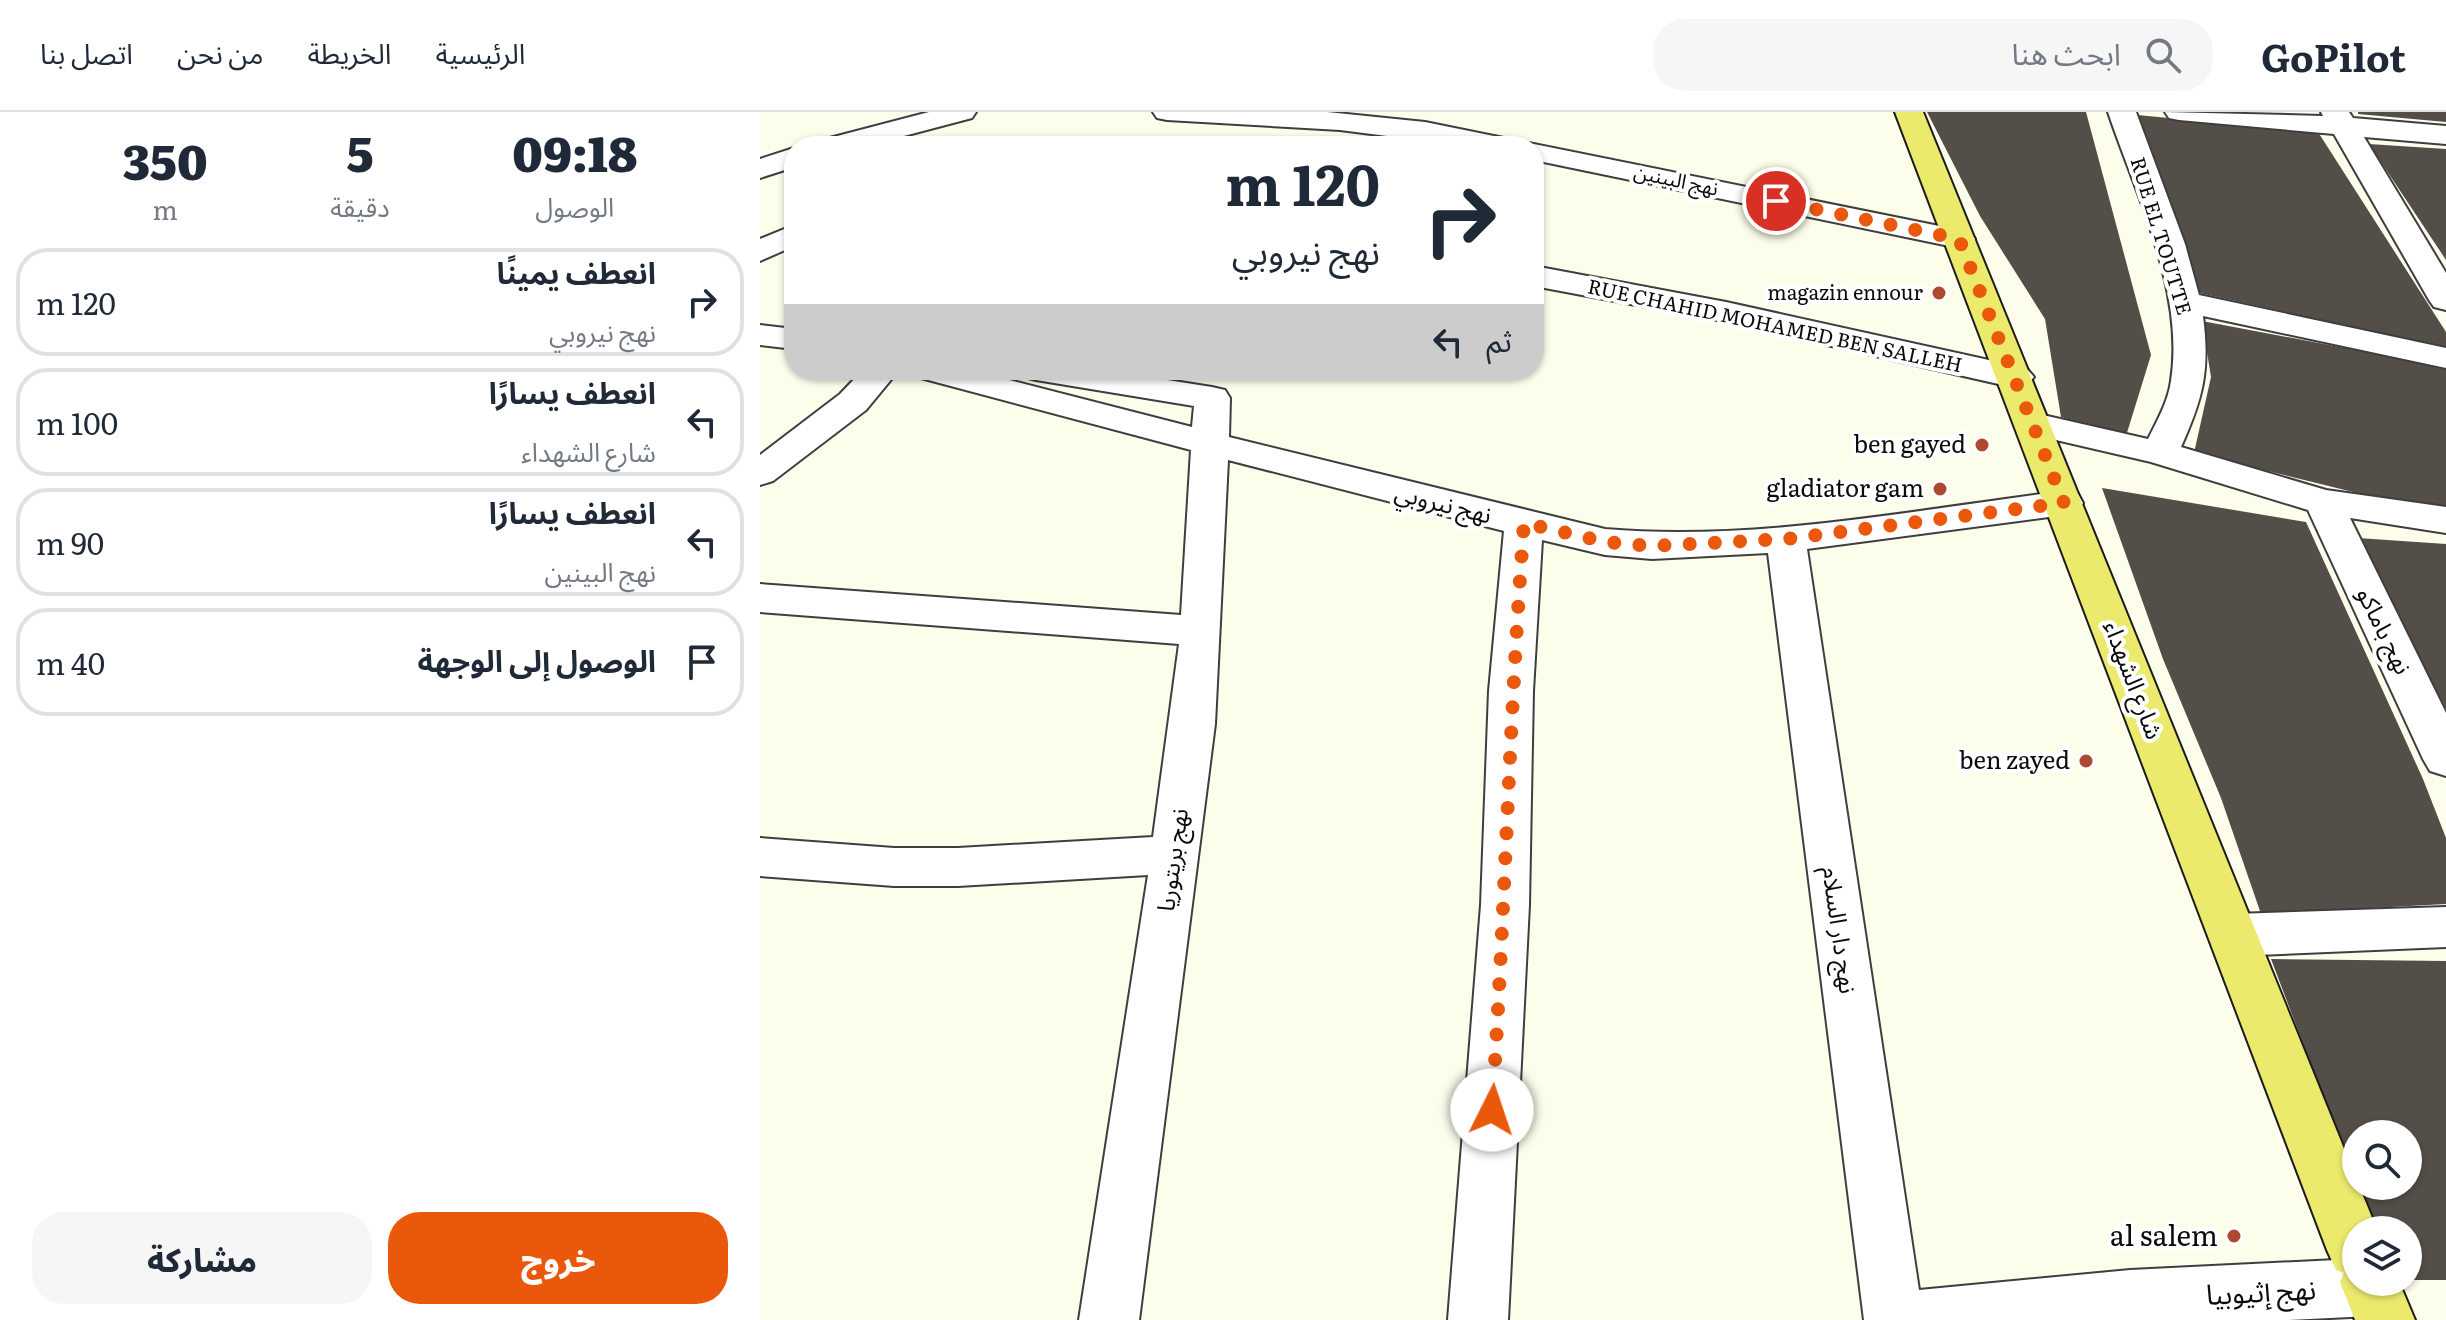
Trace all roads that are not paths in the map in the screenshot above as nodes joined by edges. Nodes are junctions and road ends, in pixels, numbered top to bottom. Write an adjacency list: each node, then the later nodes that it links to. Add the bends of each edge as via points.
1 (962, 112): 8 (street)
2 (1167, 112): 9 (street, via 1295,117)
3 (1909, 112): 13 (main road, شارع الشهداء)
4 (2122, 112): 16 (street, RUE EL TOUTTE)
5 (2179, 112): 6 (street)
6 (2340, 120): 7 (street); 15 (street)
7 (2446, 135)
8 (911, 136)
9 (1391, 136)
10 (1544, 153): 13 (street, نهج البينين)
11 (784, 161): 12 (street)
12 (760, 169)
13 (1959, 239): 20 (main road, شارع الشهداء)
14 (1544, 278): 20 (street, RUE CHAHID MOHAMED BEN SALLEH, via 1726,312)
15 (2446, 300)
16 (2185, 302): 19 (street); 26 (street, RUE EL TOUTTE, via 2189,383)
17 (760, 335): 18 (street)
18 (784, 338)
19 (2446, 358)
20 (2016, 377): 25 (main road, شارع الشهداء)
21 (873, 380): 27 (street, via 853,402)
22 (1017, 380): 24 (street, نهج نيروبي)
23 (1093, 380): 24 (street)
24 (1218, 403): 31 (street, نهج نيروبي); 34 (street, نهج بريتوريا)
25 (2034, 424): 26 (street); 29 (main road, شارع الشهداء)
26 (2160, 453): 28 (street)
27 (760, 473)
28 (2323, 502): 30 (street); 35 (street, نهج باماكو)
29 (2064, 503): 32 (street, نهج نيروبي); 39 (main road, شارع الشهداء)
30 (2446, 520)
31 (1524, 523): 32 (street, نهج نيروبي, via 1605,542 1652,546); 43 (street)
32 (1786, 539): 44 (street, نهج دار السلام)
33 (760, 598): 34 (street)
34 (1201, 631): 36 (street, نهج بريتوريا)
35 (2446, 759)
36 (1174, 855): 37 (street, via 958,867); 42 (street, نهج بريتوريا)
37 (760, 857)
38 (2446, 927): 39 (street)
39 (2233, 935): 40 (main road, شارع الشهداء)
40 (2343, 1216)
41 (2342, 1287): 45 (street, نهج إثيوبيا, via 2130,1299)
42 (1109, 1320)
43 (1478, 1320)
44 (1894, 1320)
45 (1913, 1320)

